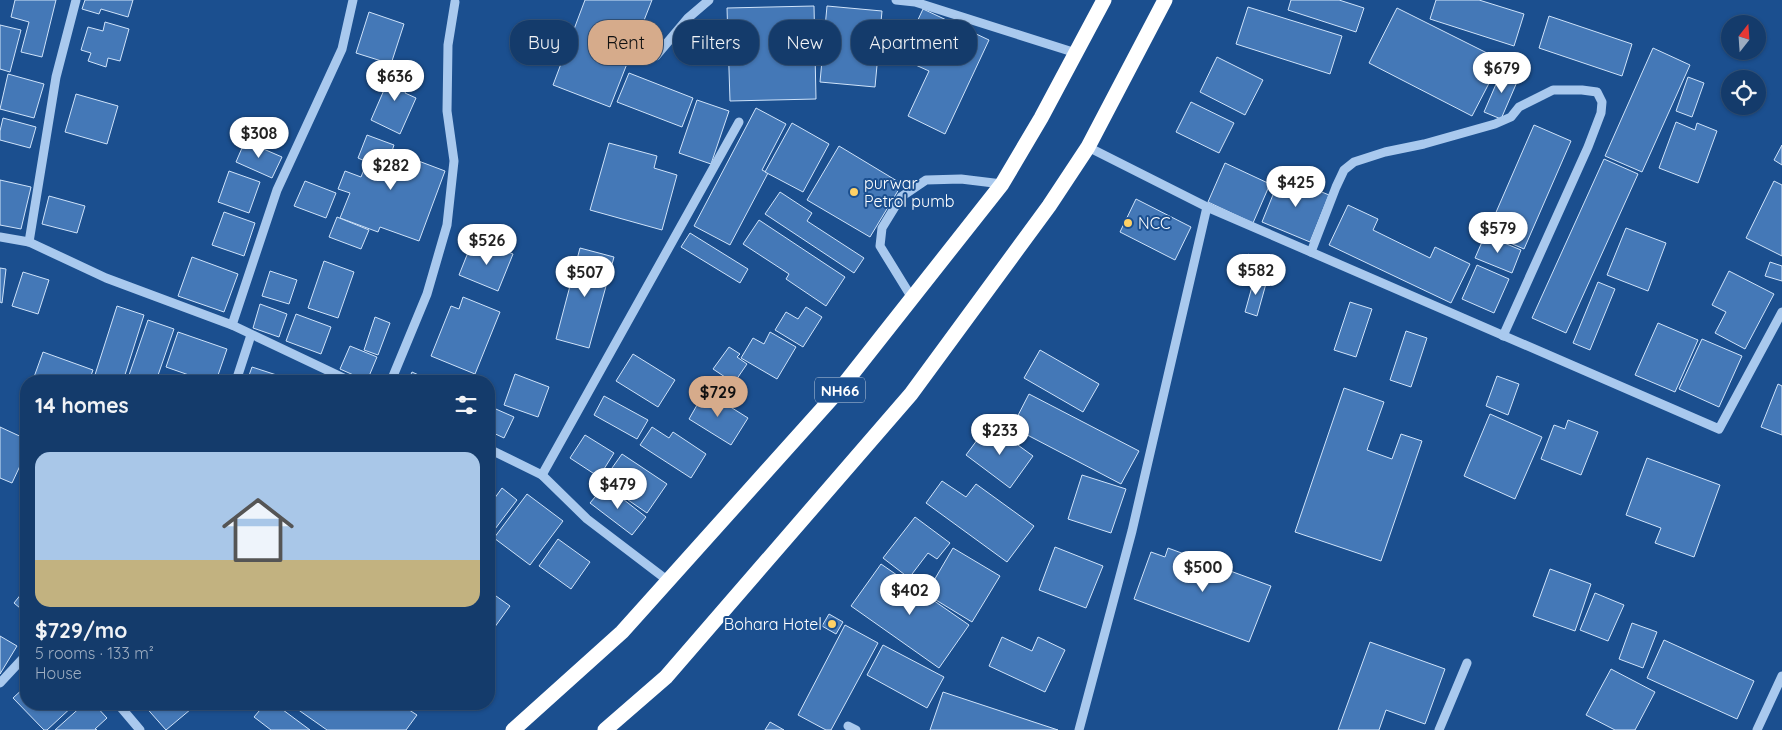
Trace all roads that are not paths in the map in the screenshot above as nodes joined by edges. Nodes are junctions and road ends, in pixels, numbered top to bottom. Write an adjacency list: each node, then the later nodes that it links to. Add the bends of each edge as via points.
1 (76, 0): 15 (street, via 56,77)
2 (353, 0): 19 (street, via 342,49 278,190)
3 (709, 0): 8 (street, via 688,18)
4 (896, 0): 9 (street, via 915,2)
5 (1104, 0): 9 (highway, NH66)
6 (1164, 0): 11 (highway)
7 (455, 2): 24 (street, via 448,45 447,111 454,161 447,225 427,294)
8 (663, 48)
9 (1076, 53): 12 (highway, NH66)
10 (739, 122): 26 (street)
11 (1088, 147): 13 (street); 35 (highway, via 1049,206 911,394 666,677)
12 (1002, 184): 17 (highway, NH66); 17 (street, via 961,179 926,180 901,196 882,228 880,246)
13 (1207, 207): 16 (street); 36 (street, via 1132,531)
14 (0, 237): 15 (street)
15 (29, 242): 19 (street, via 106,278)
16 (1311, 252): 21 (street); 21 (street, via 1336,186 1344,170 1354,162 1495,124 1511,117 1519,107 1553,90 1597,92 1602,102 1601,114)
17 (912, 298): 27 (highway, NH66, via 841,388)
18 (1782, 312): 21 (street, via 1719,429)
19 (232, 325): 20 (street)
20 (251, 335): 22 (street); 23 (street)
21 (1504, 336)
22 (238, 375)
23 (337, 375)
24 (393, 375)
25 (495, 452): 26 (street)
26 (542, 475): 27 (street, via 587,519)
27 (668, 580): 34 (highway, NH66, via 622,632)
28 (20, 661): 31 (street)
29 (1467, 663): 37 (street)
30 (1782, 676): 38 (street)
31 (0, 683)
32 (123, 710): 33 (street)
33 (140, 730)
34 (513, 730)
35 (605, 730)
36 (1080, 730)
37 (1439, 730)
38 (1757, 730)

